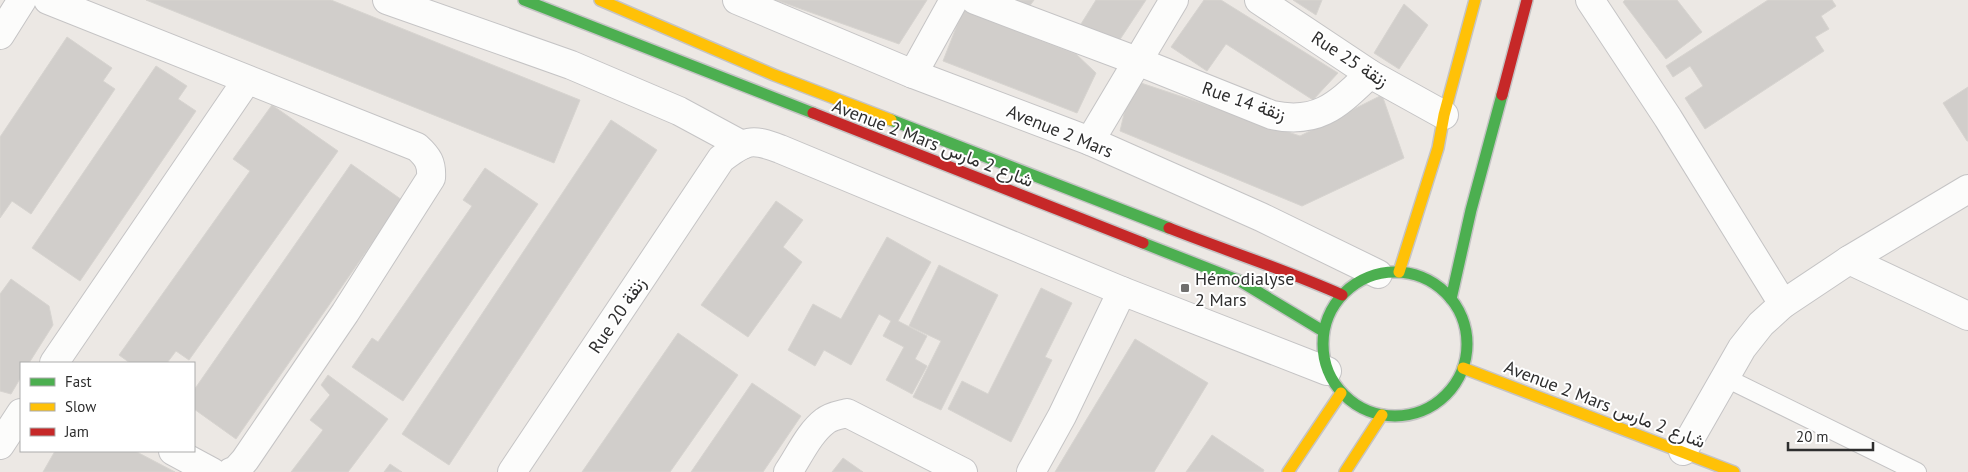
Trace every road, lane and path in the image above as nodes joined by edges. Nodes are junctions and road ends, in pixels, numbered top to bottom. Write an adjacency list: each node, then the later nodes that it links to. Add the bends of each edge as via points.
1 (22, 0): 14 (street)
2 (48, 0): 18 (street)
3 (388, 0): 21 (street, via 572,65 679,112)
4 (524, 0): 30 (main road, Avenue 2 Mars شارع 2 مارس, via 1240,281)
5 (600, 0): 26 (main road, Avenue 2 Mars شارع 2 مارس, via 774,75)
6 (737, 0): 16 (street, Avenue 2 Mars)
7 (954, 0): 16 (street)
8 (975, 0): 15 (street, Rue 14 زنقة)
9 (1174, 0): 15 (street)
10 (1259, 0): 17 (street, Rue 25 زنقة)
11 (1475, 0): 19 (main road)
12 (1527, 0): 27 (main road, via 1471,210)
13 (1590, 0): 28 (street, via 1668,118)
14 (0, 35)
15 (1137, 61): 17 (street, Rue 14 زنقة, via 1272,115 1287,118 1301,118 1324,111); 20 (street)
16 (913, 74): 20 (street, Avenue 2 Mars)
17 (1370, 74): 19 (street, Rue 25 زنقة)
18 (247, 80): 31 (street); 40 (street, via 418,147 432,166 431,178 345,313 245,460 236,470)
19 (1444, 115): 24 (main road, via 1438,148)
20 (1090, 141): 24 (street, Avenue 2 Mars)
21 (731, 152): 25 (street, via 759,141); 41 (street, Rue 20 زنقة)
22 (1968, 189): 23 (street)
23 (1849, 260): 28 (street); 29 (street)
24 (1389, 273): 26 (main road, via 1358,282); 27 (main road, via 1419,276 1436,285)
25 (1122, 291): 34 (street); 44 (street, via 1062,416)
26 (1342, 295): 30 (main road, via 1332,307)
27 (1451, 299): 32 (main road, via 1466,332)
28 (1783, 304): 33 (street, via 1761,324)
29 (1968, 316)
30 (1323, 331): 34 (main road, via 1322,351)
31 (55, 362)
32 (1463, 368): 36 (main road, via 1440,401 1428,408 1403,416); 38 (main road, Avenue 2 Mars شارع 2 مارس)
33 (1724, 377): 38 (street); 48 (lane)
34 (1334, 382): 36 (main road, via 1360,408); 45 (main road)
35 (20, 415): 37 (street)
36 (1382, 415): 46 (main road)
37 (0, 445)
38 (1683, 451): 47 (main road, Avenue 2 Mars شارع 2 مارس)
39 (175, 452): 40 (street)
40 (217, 471)
41 (512, 472)
42 (788, 472): 43 (street, via 817,429 825,421 847,413)
43 (963, 472)
44 (1031, 472)
45 (1288, 472)
46 (1345, 472)
47 (1734, 472)
48 (1917, 472)

